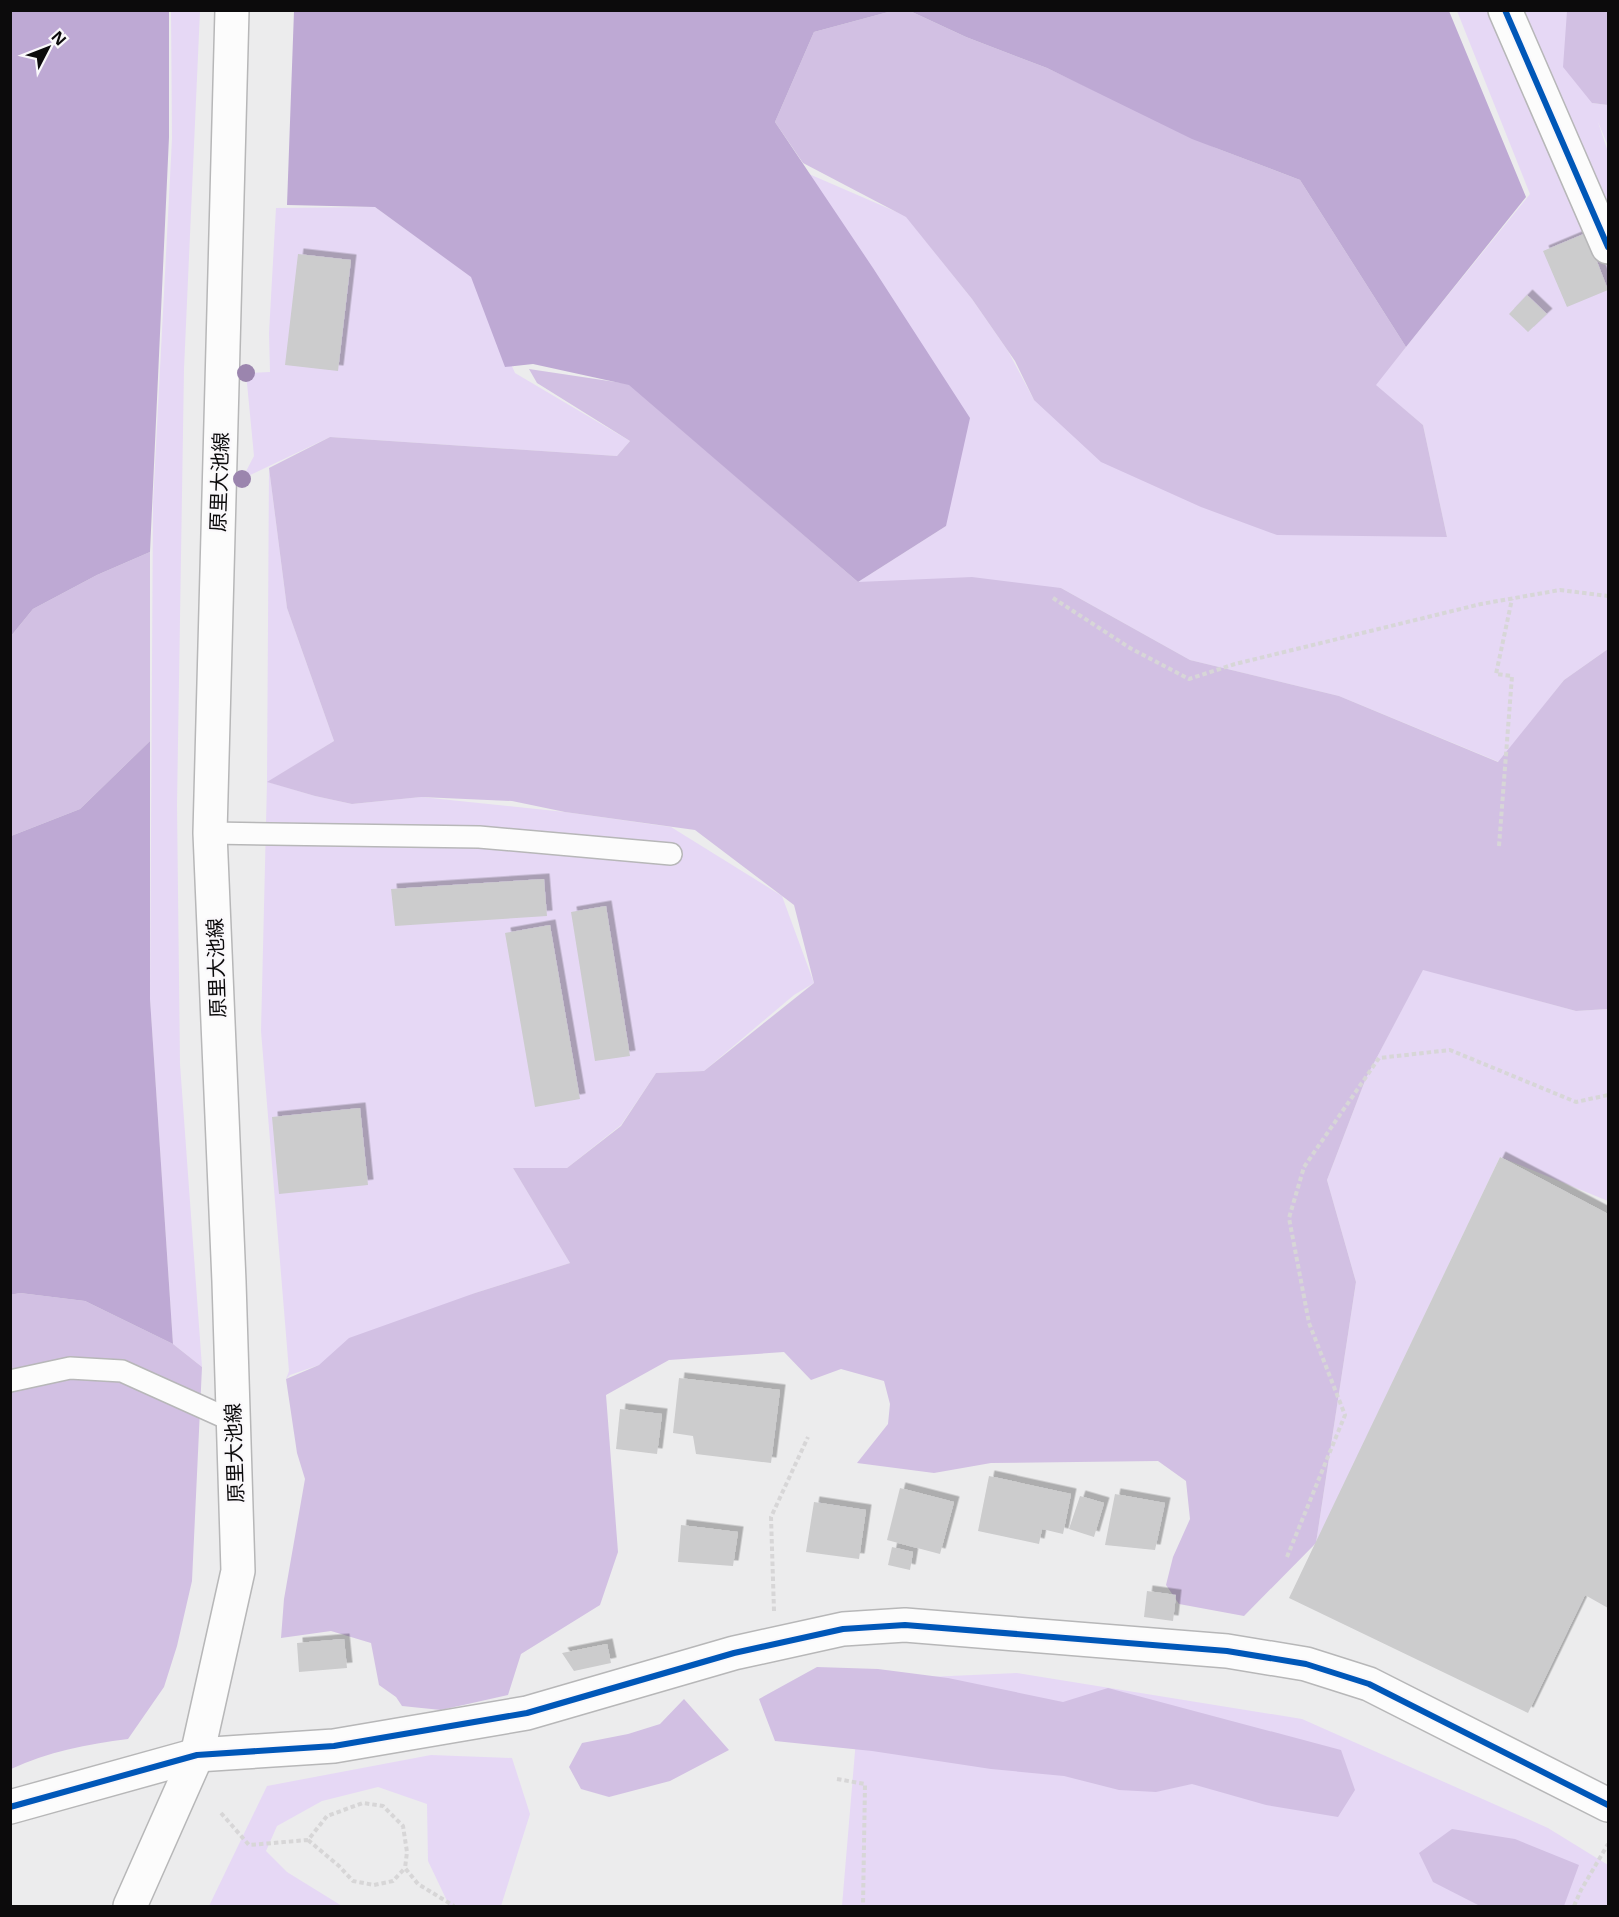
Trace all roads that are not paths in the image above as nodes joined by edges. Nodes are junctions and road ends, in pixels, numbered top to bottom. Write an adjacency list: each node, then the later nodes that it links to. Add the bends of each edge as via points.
1 (232, 10): 4 (main road, 原里大池線)
2 (1505, 10): 3 (main road)
3 (1608, 247)
4 (210, 834): 5 (lane, via 479,837); 7 (main road, 原里大池線)
5 (671, 854)
6 (10, 1381): 7 (lane, via 70,1368 122,1371)
7 (233, 1421): 8 (main road, 原里大池線, via 238,1571)
8 (196, 1755): 9 (main road, via 334,1746 527,1713 775,1644 843,1629 905,1625 1227,1651 1306,1664 1369,1684); 10 (main road); 11 (main road, 原里大池線)
9 (1608, 1805)
10 (10, 1807)
11 (130, 1906)

